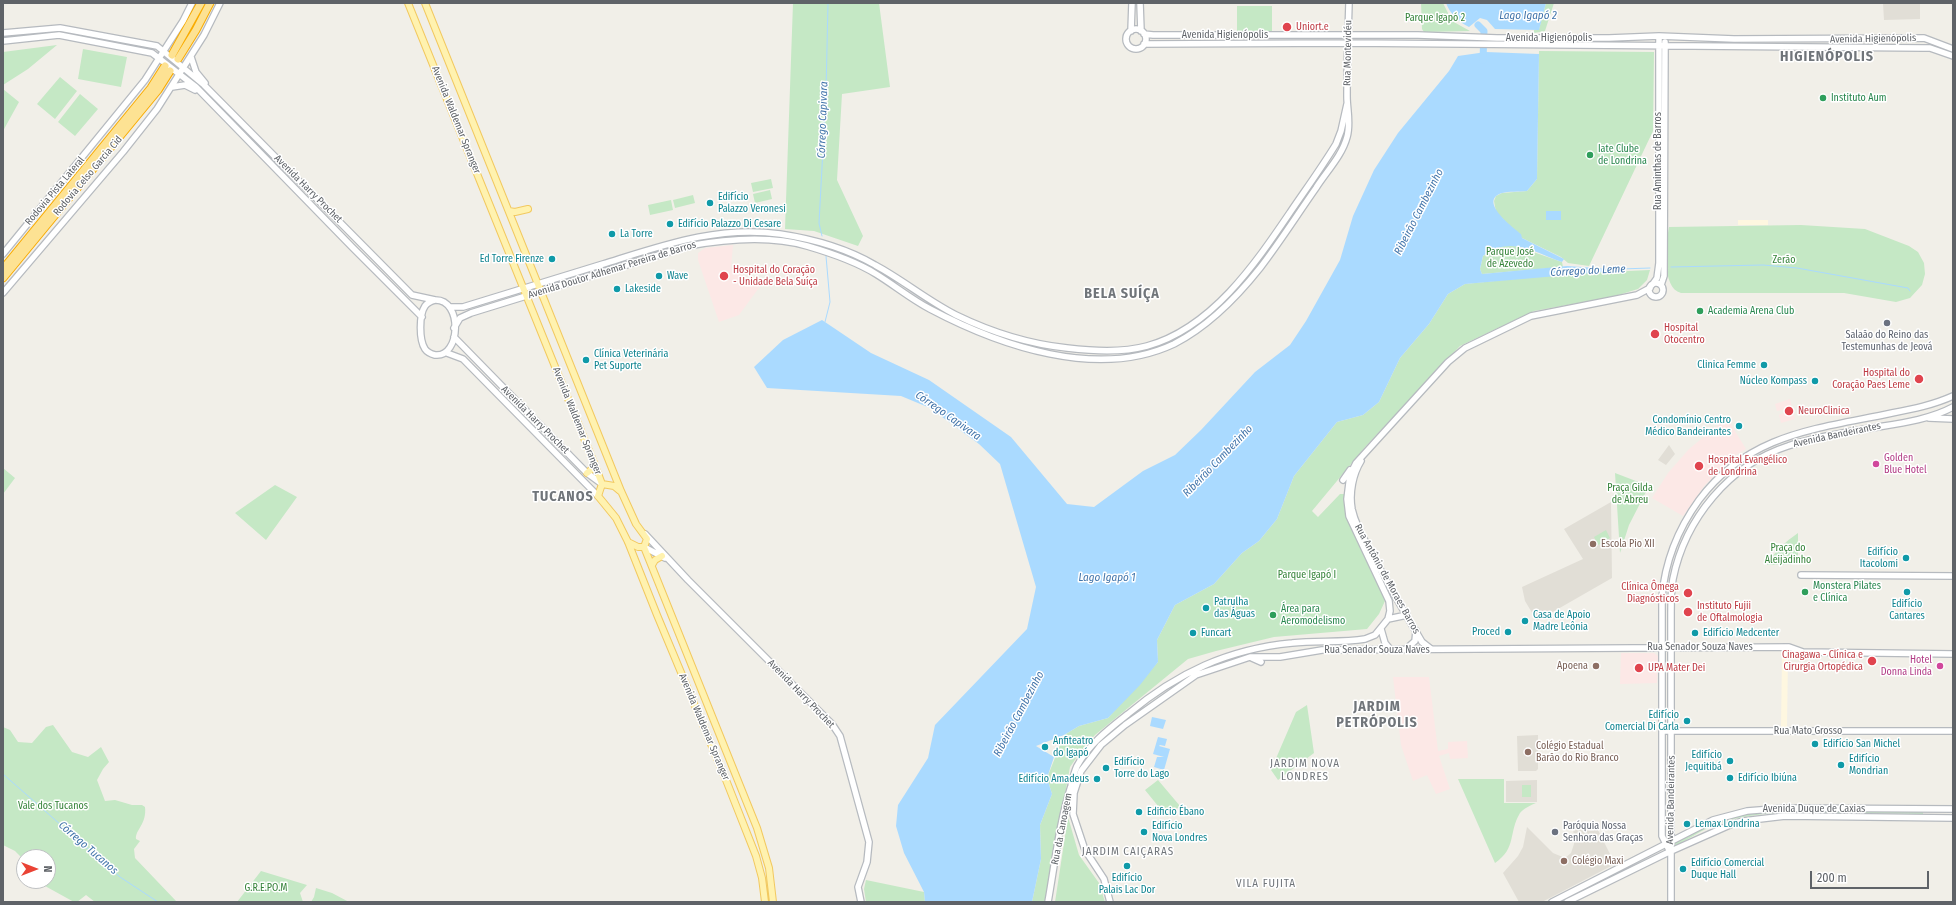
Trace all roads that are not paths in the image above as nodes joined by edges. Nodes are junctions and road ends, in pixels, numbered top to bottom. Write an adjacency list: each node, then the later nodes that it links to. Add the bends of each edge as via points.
1 (192, 3): 20 (main road)
2 (201, 3): 3 (highway, via 175,57 196,30)
3 (210, 3)
4 (220, 3): 23 (main road)
5 (408, 3): 44 (main road, Avenida Waldemar Spranger)
6 (425, 3): 36 (main road, Avenida Waldemar Spranger)
7 (1132, 3): 10 (main road)
8 (1140, 3): 11 (main road)
9 (1349, 3): 13 (main road, Rua Montevidéu)
10 (1131, 31): 11 (main road); 17 (main road, via 1126,38 1129,47 1138,49)
11 (1142, 32): 13 (main road, Avenida Higienópolis); 17 (main road)
12 (3, 33): 20 (main road, Avenida Harry Prochet, via 60,28 151,44)
13 (1348, 36): 14 (main road, Avenida Higienópolis); 16 (main road, Rua Montevidéu)
14 (1662, 36): 18 (main road, Rua Aminthas de Barros); 19 (main road, Avenida Higienópolis, via 1734,39 1924,38)
15 (3, 41): 21 (main road, via 59,35)
16 (1348, 43): 17 (main road, Avenida Higienópolis); 18 (main road, Avenida Higienópolis); 31 (main road, Rua Montevidéu)
17 (1144, 44)
18 (1662, 45): 22 (main road, Avenida Higienópolis, via 1734,48 1930,48); 42 (main road, Rua Aminthas de Barros, via 1664,276); 43 (main road, Rua Aminthas de Barros, via 1659,263 1657,278)
19 (1953, 49)
20 (164, 52): 24 (main road); 26 (main road, Avenida Harry Prochet)
21 (152, 53): 24 (main road, Avenida Harry Prochet); 25 (main road)
22 (1953, 56)
23 (191, 57): 26 (main road); 29 (main road, via 196,72)
24 (160, 59): 25 (main road); 27 (main road, Avenida Harry Prochet)
25 (156, 66): 38 (main road, Rodovia Pista Lateral)
26 (184, 69): 27 (main road); 29 (main road, Avenida Harry Prochet)
27 (180, 75): 28 (main road); 30 (main road, Avenida Harry Prochet)
28 (172, 87): 30 (main road, via 190,86); 47 (main road, via 123,152)
29 (207, 88): 30 (main road); 52 (main road, Avenida Harry Prochet, via 412,295)
30 (202, 93): 54 (main road, Avenida Harry Prochet)
31 (1347, 113): 32 (main road, Avenida Doutor Adhemar Pereira de Barros); 33 (main road, Avenida Doutor Adhemar Pereira de Barros)
32 (1341, 131): 33 (main road); 35 (main road, Avenida Doutor Adhemar Pereira de Barros, via 1328,158)
33 (1348, 132): 37 (main road, Avenida Doutor Adhemar Pereira de Barros, via 1344,146)
34 (528, 209): 36 (main road)
35 (1292, 210): 37 (main road); 46 (main road, Avenida Doutor Adhemar Pereira de Barros, via 1249,270)
36 (509, 211): 41 (main road, Avenida Waldemar Spranger)
37 (1297, 214): 51 (main road, Avenida Doutor Adhemar Pereira de Barros, via 1266,260)
38 (3, 254)
39 (3, 269): 40 (highway, Rodovia Celso Garcia Cid, via 167,69 158,90)
40 (3, 278)
41 (538, 284): 44 (main road, Avenida Doutor Adhemar Pereira de Barros); 45 (main road, Avenida Waldemar Spranger); 55 (main road, Avenida Doutor Adhemar Pereira de Barros, via 688,238 739,232 767,233 808,239 844,250 887,272 933,303)
42 (1661, 285): 43 (main road, via 1657,283); 50 (main road, via 1661,294)
43 (1651, 286): 48 (main road); 50 (main road, via 1650,292)
44 (524, 288): 49 (main road, Avenida Waldemar Spranger); 53 (main road, Avenida Doutor Adhemar Pereira de Barros, via 463,307)
45 (540, 291): 49 (main road, Avenida Doutor Adhemar Pereira de Barros); 57 (main road, Avenida Doutor Adhemar Pereira de Barros, via 688,246 724,241 768,240 804,245 861,265 928,308); 76 (main road, Avenida Waldemar Spranger)
46 (1229, 291): 51 (main road); 61 (main road, Avenida Doutor Adhemar Pereira de Barros, via 1206,314 1183,330)
47 (3, 293)
48 (1636, 295): 50 (main road); 70 (main road, via 1531,316 1465,348 1407,405)
49 (527, 296): 56 (main road, Avenida Doutor Adhemar Pereira de Barros, via 464,316); 71 (main road, Avenida Waldemar Spranger)
50 (1654, 296)
51 (1234, 297): 65 (main road, Avenida Doutor Adhemar Pereira de Barros, via 1200,328 1173,344)
52 (436, 300): 53 (main road, via 445,301); 54 (main road, via 427,304)
53 (451, 307): 56 (main road)
54 (422, 317): 64 (main road, via 422,340 427,351 437,355)
55 (980, 326): 57 (main road); 59 (main road, Avenida Doutor Adhemar Pereira de Barros)
56 (454, 328): 58 (main road)
57 (976, 332): 62 (main road, Avenida Doutor Adhemar Pereira de Barros)
58 (454, 336): 64 (main road); 72 (main road, Avenida Harry Prochet)
59 (1028, 341): 60 (main road, Avenida Doutor Adhemar Pereira de Barros); 62 (main road)
60 (1038, 344): 61 (main road, Avenida Doutor Adhemar Pereira de Barros, via 1080,350 1116,351); 63 (main road)
61 (1148, 346): 65 (main road)
62 (1026, 348): 63 (main road, Avenida Doutor Adhemar Pereira de Barros)
63 (1037, 351): 65 (main road, Avenida Doutor Adhemar Pereira de Barros, via 1071,357 1109,359)
64 (447, 353): 77 (main road, Avenida Harry Prochet, via 463,359)
65 (1150, 353)
66 (1953, 396): 75 (main road, Avenida Bandeirantes, via 1928,406 1781,438 1740,459)
67 (1953, 407): 68 (main road, Avenida Bandeirantes)
68 (1927, 417): 69 (main road); 78 (main road, Avenida Bandeirantes, via 1783,447 1753,462 1726,482)
69 (1953, 419)
70 (1363, 457): 73 (main road, Rua Antônio de Moraes Barros, via 1353,466); 79 (main road, via 1355,474)
71 (594, 463): 72 (main road); 74 (main road, Avenida Waldemar Spranger)
72 (587, 473): 74 (main road, Avenida Harry Prochet)
73 (1346, 482): 79 (main road, Rua Antônio de Moraes Barros); 80 (main road, Rua Antônio de Moraes Barros)
74 (602, 484): 76 (main road, via 614,486); 77 (main road, Avenida Waldemar Spranger)
75 (1708, 488): 78 (main road, via 1712,489); 81 (main road, Avenida Bandeirantes)
76 (621, 491): 84 (main road, Avenida Waldemar Spranger, via 636,524)
77 (598, 496): 85 (main road, Avenida Waldemar Spranger, via 616,518)
78 (1714, 496): 82 (main road, Avenida Bandeirantes)
79 (1352, 504): 83 (main road, Rua Antônio de Moraes Barros)
80 (1349, 516): 83 (main road); 92 (main road, Rua Antônio de Moraes Barros)
81 (1687, 517): 82 (main road); 94 (main road, Avenida Bandeirantes, via 1678,534 1663,580)
82 (1695, 521): 93 (main road, Avenida Bandeirantes, via 1676,565)
83 (1360, 532): 89 (main road, Rua Antônio de Moraes Barros)
84 (644, 533): 86 (main road, Avenida Waldemar Spranger, via 647,539); 87 (main road, Avenida Harry Prochet)
85 (628, 542): 86 (main road); 110 (main road, Avenida Waldemar Spranger)
86 (644, 547): 87 (main road, Avenida Harry Prochet); 88 (main road, Avenida Waldemar Spranger)
87 (664, 557): 88 (main road); 123 (main road, Avenida Harry Prochet, via 832,724 840,736 869,842 867,862 858,887)
88 (652, 564): 109 (main road, Avenida Waldemar Spranger)
89 (1381, 571): 92 (main road); 95 (main road, Rua Antônio de Moraes Barros)
90 (1801, 575): 91 (main road)
91 (1953, 576)
92 (1380, 582): 96 (main road, Rua Antônio de Moraes Barros, via 1389,601)
93 (1671, 612): 94 (main road); 101 (main road, Avenida Bandeirantes)
94 (1661, 613): 100 (main road, Avenida Bandeirantes)
95 (1406, 615): 96 (main road); 98 (main road, Rua Antônio de Moraes Barros)
96 (1388, 619): 97 (main road)
97 (1381, 629): 99 (main road, Rua da Canoagem, via 1365,639); 102 (main road, via 1385,643)
98 (1416, 631): 103 (main road, via 1415,640); 104 (main road, Rua Antônio de Moraes Barros, via 1422,642)
99 (1267, 646): 108 (main road); 124 (main road, Rua da Canoagem, via 1235,653 1193,669 1153,695 1096,740 1077,766 1065,803)
100 (1662, 647): 101 (main road, Rua Senador Souza Naves); 104 (main road, Rua Senador Souza Naves); 111 (main road, Avenida Bandeirantes)
101 (1671, 647): 105 (main road, Rua Senador Souza Naves, via 1789,647); 112 (main road, Avenida Bandeirantes)
102 (1390, 649): 103 (main road, Rua Senador Souza Naves); 108 (main road, Rua Senador Souza Naves, via 1322,650)
103 (1406, 649): 104 (main road, Rua Senador Souza Naves)
104 (1431, 649)
105 (1803, 652): 106 (main road, Rua Senador Souza Naves); 107 (main road, Rua Senador Souza Naves)
106 (1787, 654)
107 (1953, 654)
108 (1261, 659): 125 (main road, Rua Senador Souza Naves, via 1250,657 1196,674 1101,745 1082,771 1074,793 1073,814 1085,850 1104,879)
109 (703, 694): 110 (main road); 122 (main road, Avenida Waldemar Spranger, via 757,828 769,868)
110 (693, 700): 121 (main road, Avenida Waldemar Spranger, via 750,837 762,878)
111 (1662, 731): 112 (main road, Rua Mato Grosso); 117 (main road, Avenida Bandeirantes, via 1662,836)
112 (1672, 731): 113 (main road, Rua Mato Grosso); 116 (main road, Avenida Bandeirantes)
113 (1953, 731)
114 (1953, 808): 116 (main road, Avenida Duque de Caxias, via 1756,809 1713,820)
115 (1953, 818): 118 (main road, Avenida Duque de Caxias, via 1785,816 1743,820)
116 (1672, 842): 117 (main road, Avenida Duque de Caxias); 118 (main road, Avenida Bandeirantes)
117 (1666, 845): 118 (main road, Avenida Bandeirantes); 119 (main road, Avenida Duque de Caxias)
118 (1670, 852): 120 (main road, Avenida Duque de Caxias); 127 (main road)
119 (1566, 894): 120 (main road, via 1572,895); 126 (main road, Avenida Duque de Caxias)
120 (1569, 901)
121 (765, 902)
122 (773, 902)
123 (861, 902)
124 (1048, 902)
125 (1110, 902)
126 (1552, 902)
127 (1671, 902)

